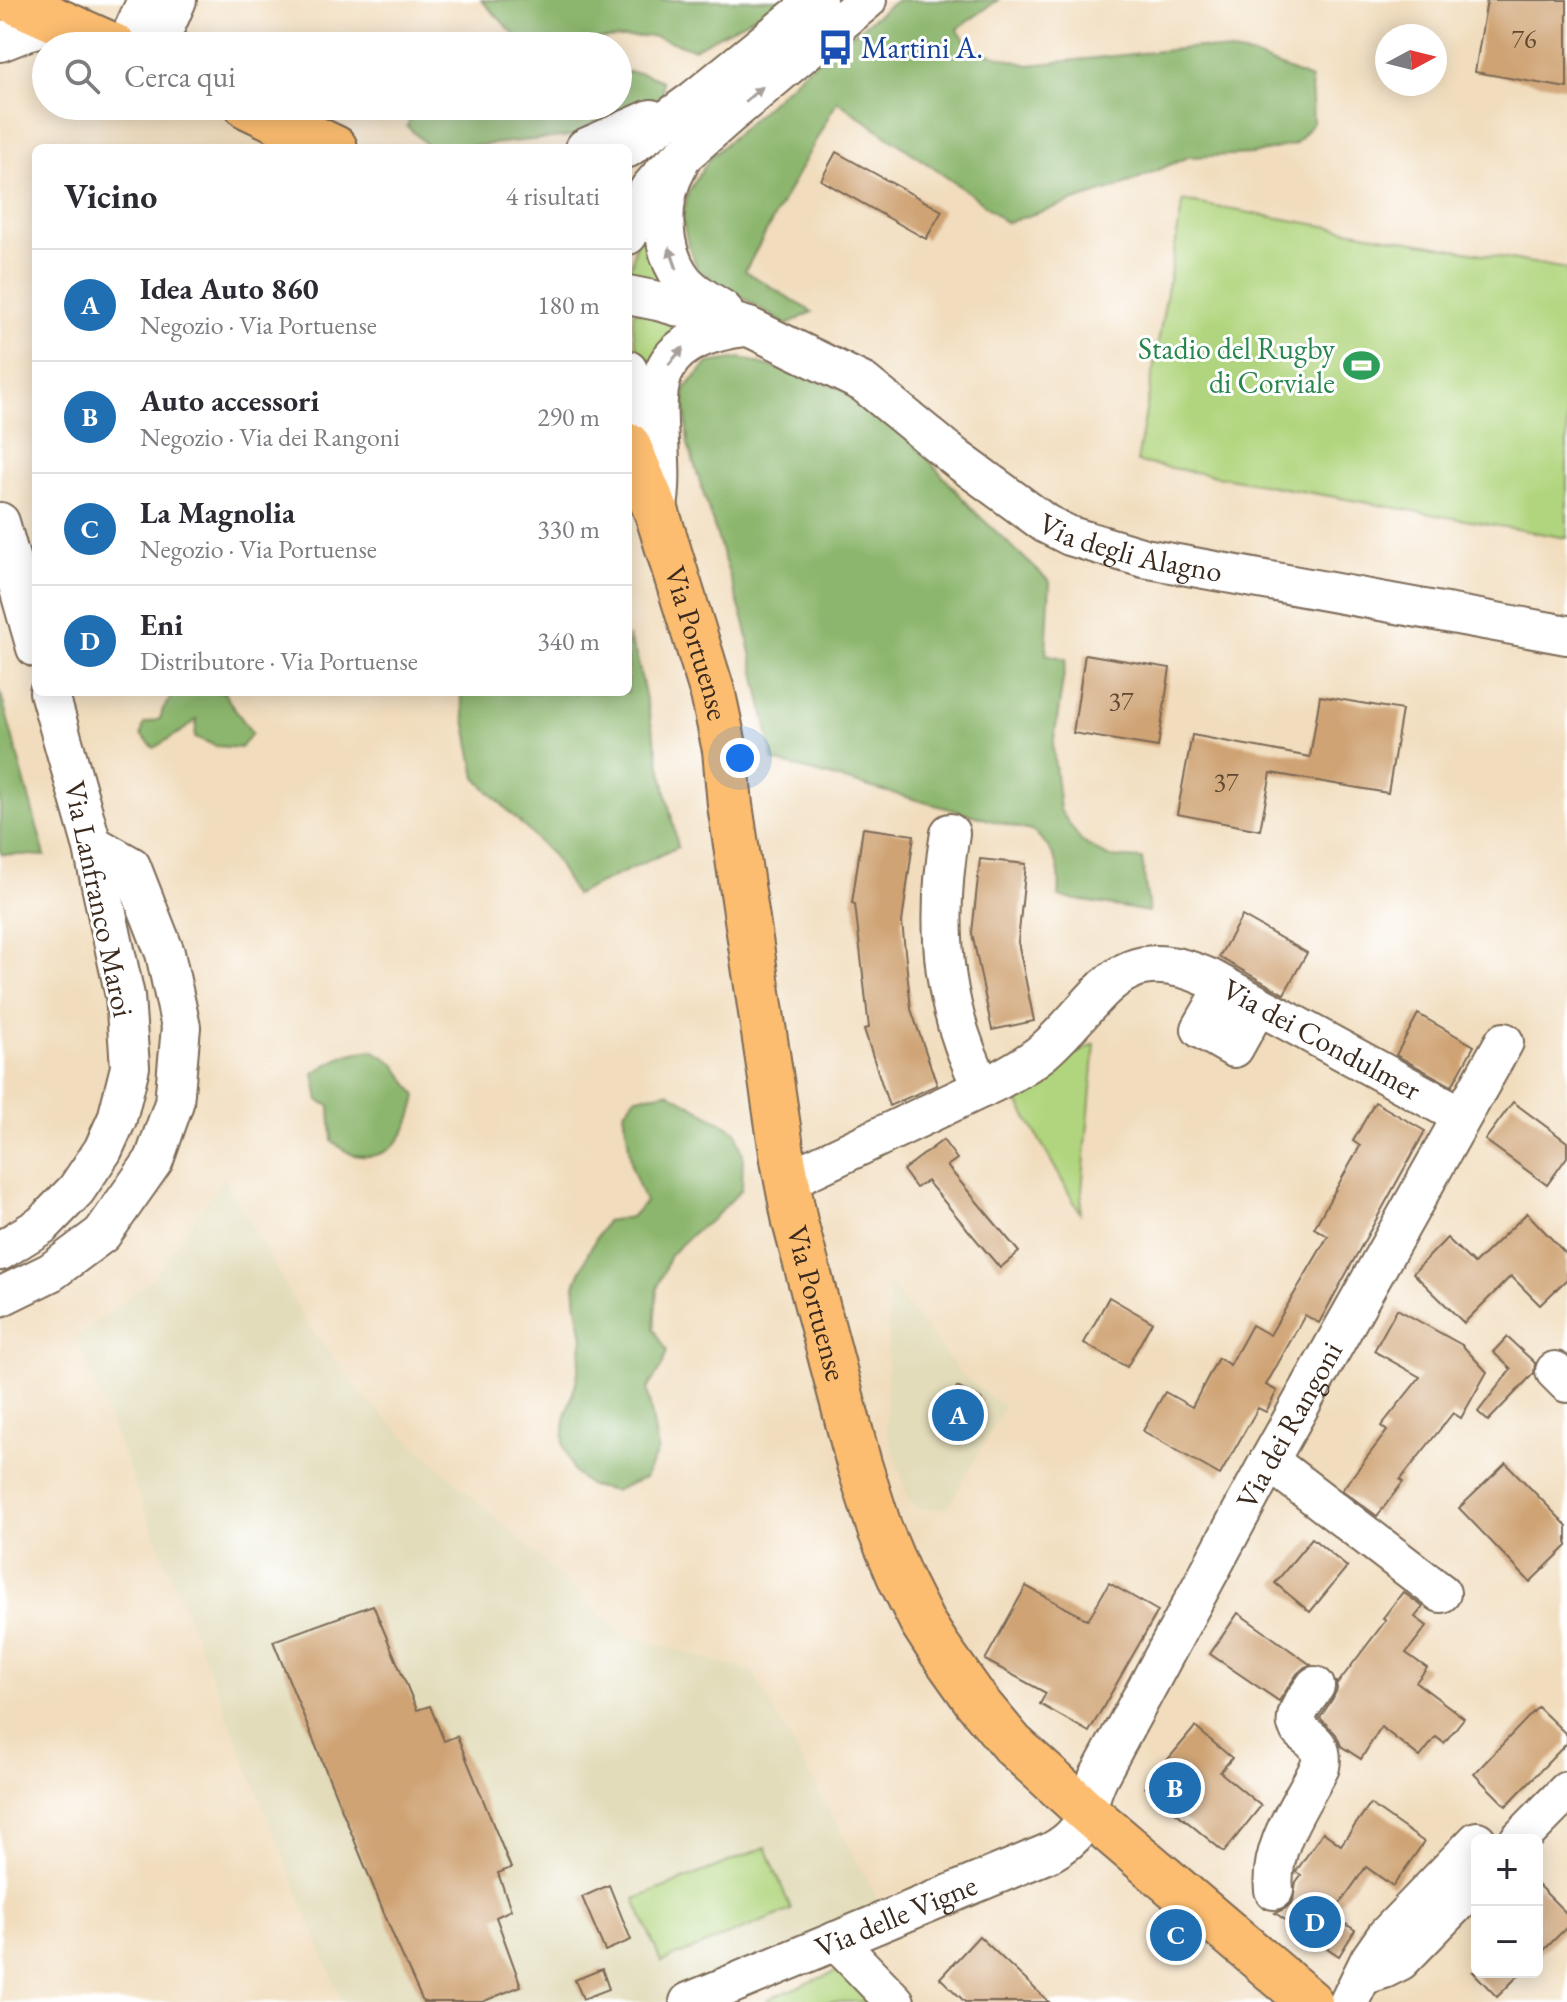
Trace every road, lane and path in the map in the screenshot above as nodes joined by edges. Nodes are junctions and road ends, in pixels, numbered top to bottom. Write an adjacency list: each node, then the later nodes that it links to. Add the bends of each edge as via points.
1 (11, 0): 6 (main road)
2 (147, 0): 8 (street)
3 (177, 0): 9 (street)
4 (817, 0): 11 (street)
5 (867, 0): 16 (street, one-way to 5)
6 (56, 20): 7 (main road); 10 (street)
7 (83, 32)
8 (132, 32)
9 (163, 32)
10 (0, 42)
11 (694, 100): 14 (street); 15 (street)
12 (276, 120): 13 (main road)
13 (327, 144)
14 (594, 144)
15 (632, 145)
16 (695, 145): 17 (street, via 650,188); 19 (street, one-way to 16, via 689,287 669,250 668,189)
17 (632, 222)
18 (632, 296): 19 (street, Via degli Alagno)
19 (749, 327): 22 (street, one-way to 19, via 657,400 666,369 695,340); 25 (street, Via degli Alagno, via 864,383 957,459 1070,536 1144,558)
20 (632, 390): 22 (street)
21 (632, 454): 22 (main road, Via Portuense)
22 (657, 513): 32 (main road, Via Portuense, via 725,750)
23 (0, 522): 24 (street)
24 (32, 634)
25 (1567, 635)
26 (50, 696): 28 (street, Via Lanfranco Maroi)
27 (950, 833): 30 (street, via 943,880 945,977 959,1035)
28 (92, 844): 33 (street, Via Lanfranco Maroi, via 125,996 130,1067 117,1119 76,1190 42,1225); 34 (street, via 131,866 165,953 181,1027 174,1103 154,1160 102,1234 51,1272)
29 (1504, 1042): 31 (street, Via dei Rangoni)
30 (983, 1088): 31 (street, Via dei Condulmer, via 1043,1052 1115,978 1139,967 1179,966); 32 (street)
31 (1462, 1116): 35 (street, Via dei Rangoni)
32 (786, 1181): 39 (main road, Via Portuense, via 859,1464 901,1580 930,1636 994,1723)
33 (0, 1251)
34 (0, 1297)
35 (1269, 1461): 36 (street); 39 (street, Via dei Rangoni, via 1098,1778)
36 (1441, 1593)
37 (1315, 1686): 43 (street, via 1296,1722 1319,1747 1322,1759 1277,1852)
38 (1567, 1791): 40 (street)
39 (1087, 1812): 44 (street, Via delle Vigne, via 1072,1839 1051,1852); 48 (main road, Via Portuense)
40 (1495, 1834)
41 (1471, 1856): 45 (street, via 1386,1936)
42 (1471, 1888): 45 (street, via 1400,1961)
43 (1274, 1890)
44 (836, 1941): 46 (street, Via delle Vigne); 47 (street)
45 (1356, 1989)
46 (689, 2002)
47 (895, 2002)
48 (1310, 2002)

